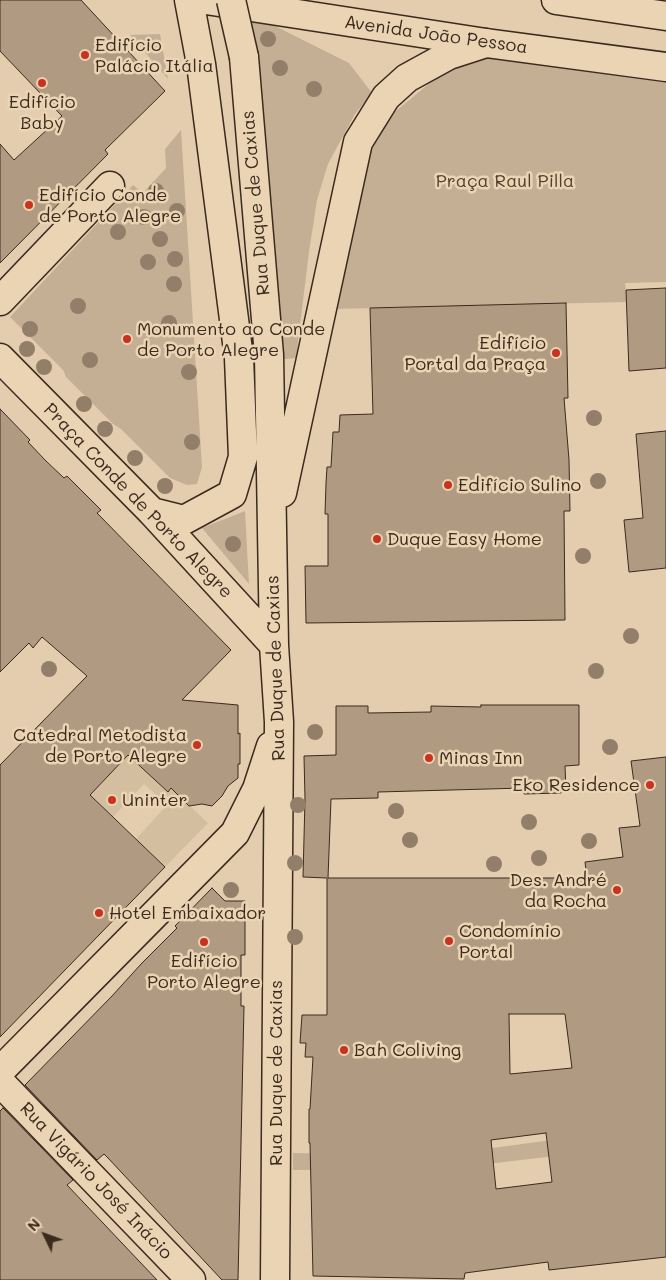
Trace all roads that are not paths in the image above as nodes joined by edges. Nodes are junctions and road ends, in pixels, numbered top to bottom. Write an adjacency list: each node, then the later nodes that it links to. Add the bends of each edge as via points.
1 (189, 0): 11 (street, Rua Duque de Caxias, via 201,64 240,358 243,457 232,494 184,520)
2 (206, 0): 6 (street, Avenida João Pessoa)
3 (231, 0): 12 (street, Rua Duque de Caxias, bridge, via 244,57 269,355)
4 (566, 1): 5 (street)
5 (666, 16)
6 (486, 43): 7 (street, Avenida João Pessoa); 12 (street, via 450,55 407,78 386,97 358,142)
7 (666, 66)
8 (110, 186): 9 (street)
9 (0, 302)
10 (0, 358): 11 (street, Praça Conde de Porto Alegre)
11 (152, 512): 13 (street, Praça Conde de Porto Alegre)
12 (273, 538): 13 (street, Rua Duque de Caxias)
13 (274, 645): 14 (street, Rua Duque de Caxias)
14 (279, 722): 15 (street, via 257,790 235,833); 18 (street, Rua Duque de Caxias)
15 (0, 1070)
16 (0, 1082): 17 (street, Rua Vigário José Inácio)
17 (192, 1280)
18 (275, 1280)

